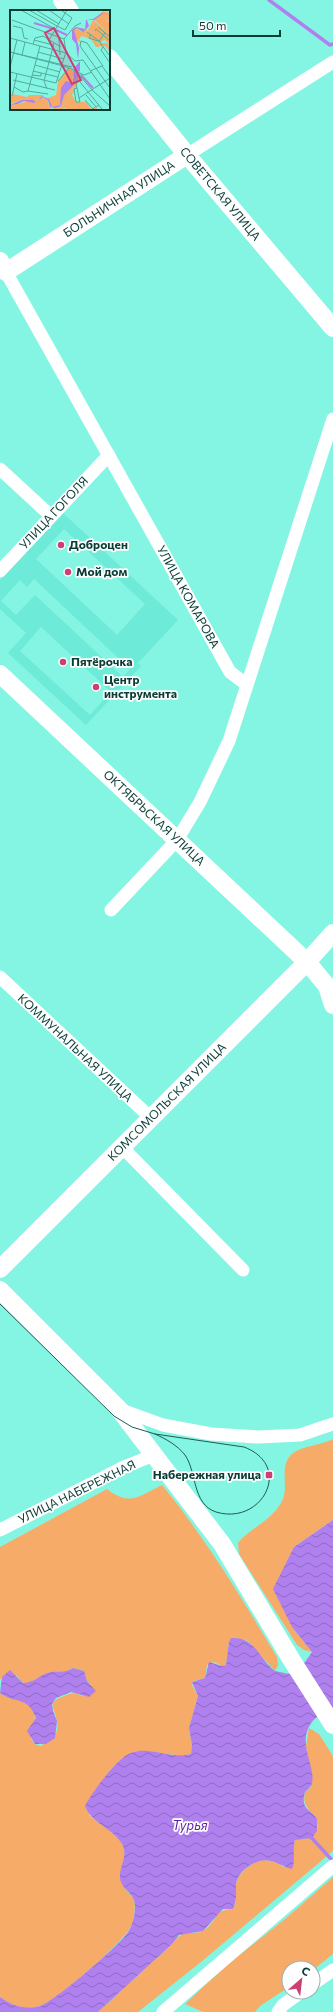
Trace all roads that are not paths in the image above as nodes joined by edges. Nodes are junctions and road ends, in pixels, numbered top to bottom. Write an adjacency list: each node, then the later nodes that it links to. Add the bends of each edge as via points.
1 (62, 0): 2 (main road)
2 (69, 10)
3 (110, 59): 5 (main road, СОВЕТСКАЯ УЛИЦА)
4 (333, 62): 5 (street, БОЛЬНИЧНАЯ УЛИЦА)
5 (187, 155): 6 (main road, БОЛЬНИЧНАЯ УЛИЦА); 7 (main road, СОВЕТСКАЯ УЛИЦА)
6 (3, 266): 9 (street, УЛИЦА КОМАРОВА)
7 (333, 328)
8 (333, 419): 14 (street)
9 (109, 455): 11 (street, УЛИЦА ГОГОЛЯ); 14 (street, УЛИЦА КОМАРОВА, via 230,672)
10 (0, 469): 11 (street)
11 (51, 516): 12 (street, УЛИЦА ГОГОЛЯ)
12 (0, 571)
13 (0, 674): 15 (main road, ОКТЯБРЬСКАЯ УЛИЦА)
14 (246, 684): 15 (street, via 229,741 200,802)
15 (177, 840): 16 (street); 18 (main road, ОКТЯБРЬСКАЯ УЛИЦА)
16 (111, 910)
17 (333, 933): 18 (main road, КОМСОМОЛЬСКАЯ УЛИЦА)
18 (307, 962): 20 (main road, ОКТЯБРЬСКАЯ УЛИЦА, via 327,986); 21 (main road, КОМСОМОЛЬСКАЯ УЛИЦА)
19 (0, 977): 21 (street, КОММУНАЛЬНАЯ УЛИЦА)
20 (333, 1005)
21 (151, 1118): 22 (main road, КОМСОМОЛЬСКАЯ УЛИЦА)
22 (122, 1147): 23 (main road, КОМСОМОЛЬСКАЯ УЛИЦА); 24 (street)
23 (0, 1269)
24 (243, 1270)
25 (0, 1290): 26 (main road)
26 (118, 1409): 27 (street, via 163,1426 212,1434 300,1435); 28 (main road)
27 (333, 1424)
28 (154, 1455): 29 (street, УЛИЦА НАБЕРЕЖНАЯ); 30 (main road, via 222,1544)
29 (0, 1530)
30 (333, 1725)
31 (333, 1866): 35 (street)
32 (333, 1970): 33 (street)
33 (321, 1978)
34 (289, 2000): 36 (street)
35 (163, 2012)
36 (278, 2012)

